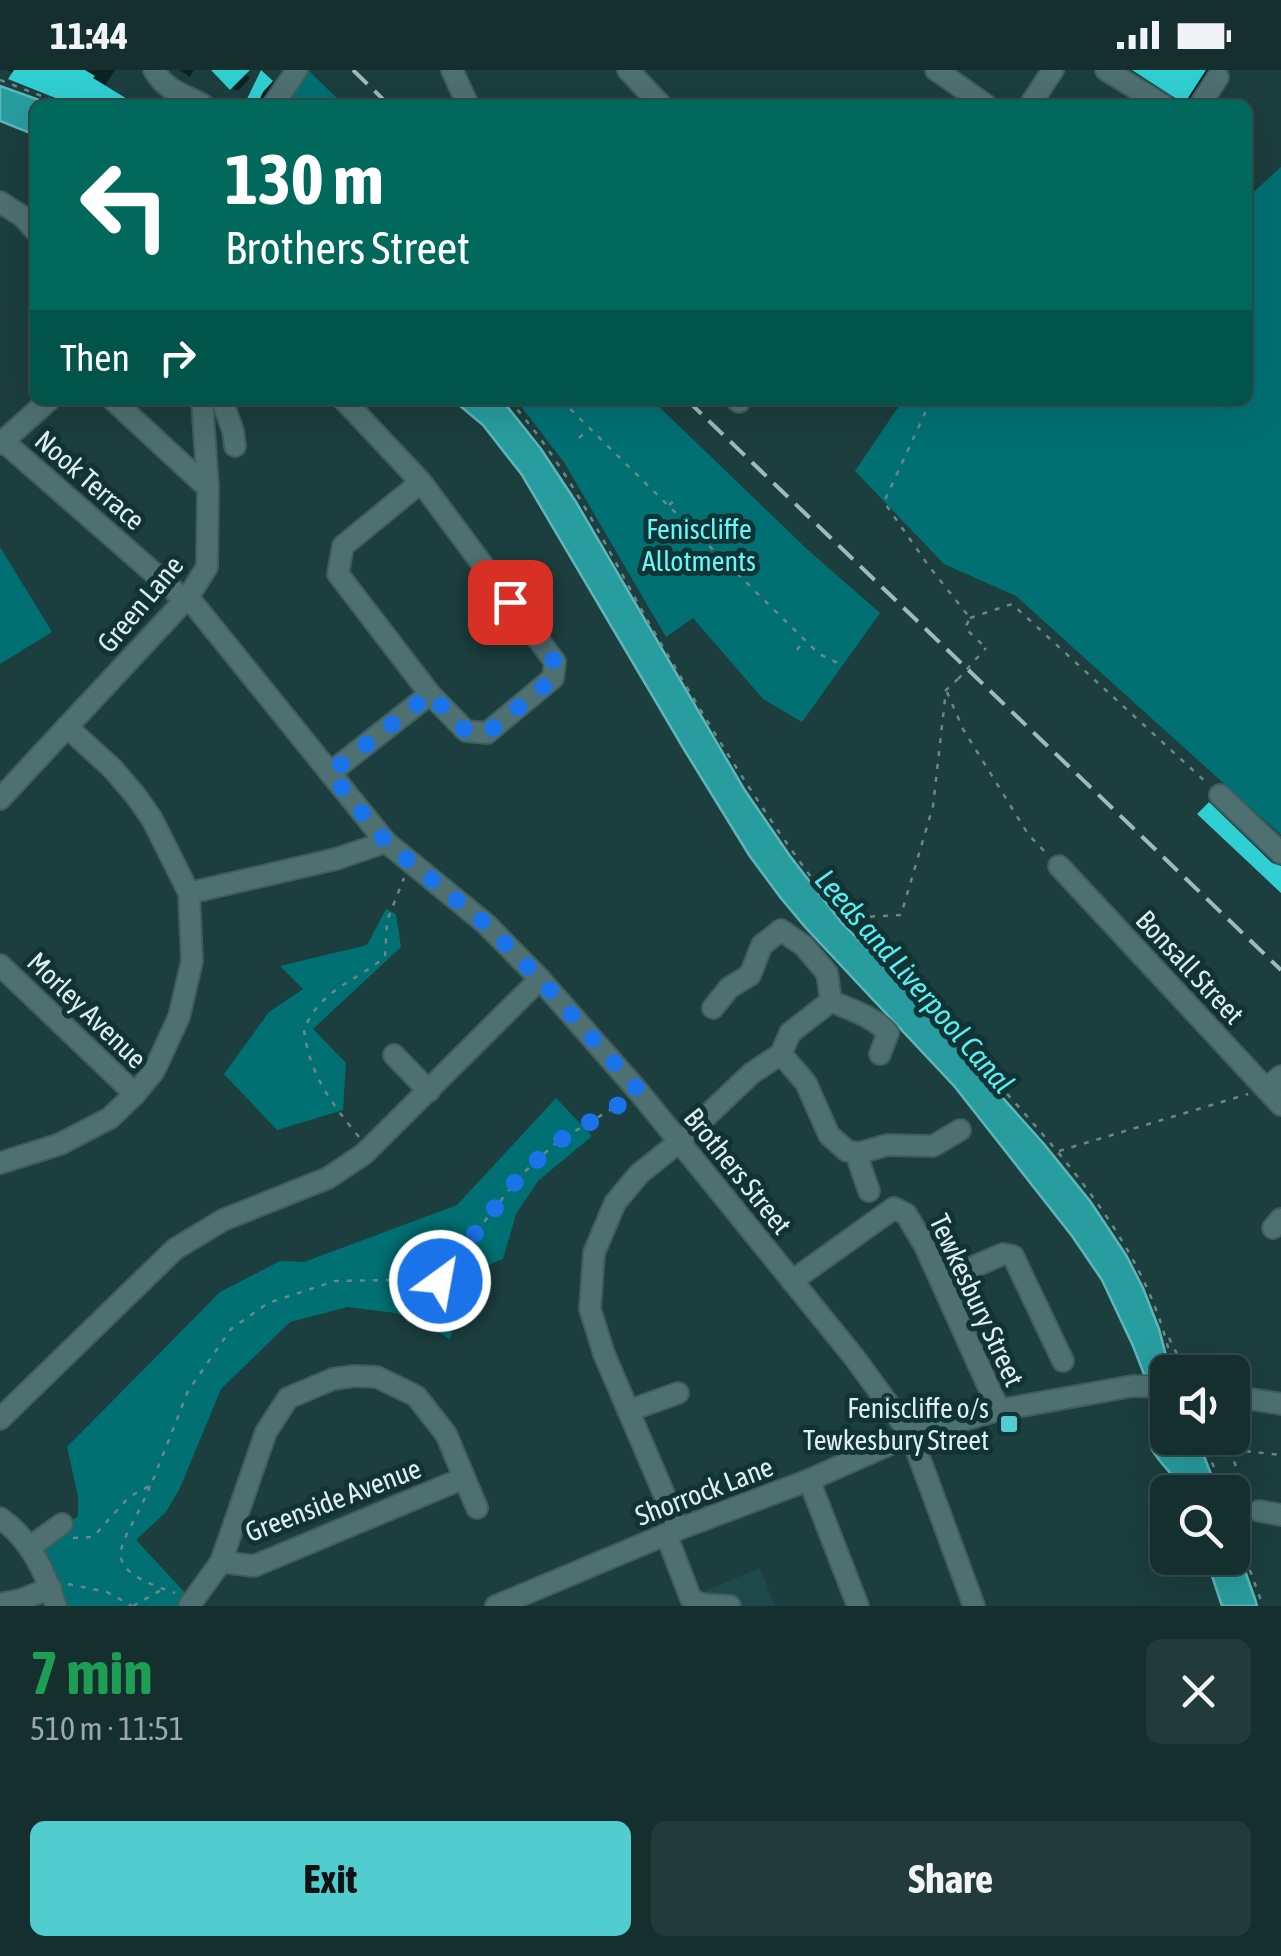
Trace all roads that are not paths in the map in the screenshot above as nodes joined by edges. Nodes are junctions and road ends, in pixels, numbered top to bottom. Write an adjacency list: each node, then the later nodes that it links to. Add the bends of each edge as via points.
1 (154, 70): 9 (street, via 172,91)
2 (297, 70): 10 (street)
3 (452, 70): 11 (street)
4 (628, 70): 12 (street)
5 (1053, 70): 14 (street)
6 (1106, 70): 15 (street)
7 (947, 73): 13 (street)
8 (1218, 77): 16 (street)
9 (192, 100)
10 (276, 100)
11 (466, 100)
12 (656, 100)
13 (980, 100)
14 (1033, 100)
15 (1155, 100)
16 (1203, 100)
17 (0, 202): 18 (street)
18 (30, 225)
19 (43, 405): 24 (street)
20 (118, 405): 27 (street)
21 (202, 405): 27 (street, Green Lane)
22 (224, 405): 25 (street)
23 (349, 405): 26 (street)
24 (1, 443): 28 (street, Nook Terrace)
25 (235, 446)
26 (421, 482): 29 (street, via 343,546 338,574); 29 (street, via 555,662 554,678 487,733 466,731)
27 (208, 488): 28 (street, Green Lane, via 207,567)
28 (188, 597): 30 (street, Green Lane); 31 (street, Brothers Street)
29 (430, 694): 31 (street)
30 (67, 727): 33 (street, Green Lane); 37 (street, via 136,796)
31 (330, 773): 34 (street, Brothers Street)
32 (1220, 795): 35 (street)
33 (0, 799)
34 (386, 842): 37 (street); 39 (street, Brothers Street, via 486,924)
35 (1281, 853)
36 (1059, 866): 45 (street, Bonsall Street)
37 (189, 894): 47 (street, via 192,961 179,1016 154,1072)
38 (0, 965): 47 (street, Morley Avenue)
39 (540, 979): 46 (street); 50 (street, Brothers Street)
40 (831, 1002): 41 (street, via 827,973 782,930); 42 (street, via 790,1032); 43 (street, via 884,1028)
41 (714, 1008)
42 (781, 1054): 50 (street); 51 (street, via 806,1083 830,1135 846,1151)
43 (880, 1054)
44 (394, 1055): 46 (street)
45 (1273, 1082): 48 (street, Bonsall Street)
46 (429, 1090): 63 (street, via 369,1150 328,1178 222,1220 175,1249)
47 (135, 1094): 52 (street, via 110,1118 76,1136)
48 (1281, 1105)
49 (960, 1130): 51 (street, via 933,1146 887,1145)
50 (679, 1142): 54 (street, Brothers Street); 62 (street, via 614,1203 594,1253 590,1308)
51 (859, 1153): 53 (street)
52 (0, 1163)
53 (870, 1190)
54 (792, 1281): 55 (street, Tewkesbury Street, via 894,1208 906,1214); 64 (street, Brothers Street)
55 (940, 1281): 56 (street, via 1003,1254 1013,1256); 61 (street, Tewkesbury Street)
56 (1063, 1361)
57 (1150, 1382): 61 (street, Shorrock Lane)
58 (678, 1393): 62 (street)
59 (1250, 1399): 60 (street)
60 (1281, 1404)
61 (998, 1410): 64 (street, Shorrock Lane)
62 (628, 1411): 72 (street)
63 (0, 1419)
64 (911, 1435): 66 (street, Shorrock Lane); 81 (street, Brothers Street)
65 (464, 1478): 67 (street, Greenside Avenue); 74 (street, Greenside Avenue, via 254,1566); 74 (street, Greenside Avenue, via 446,1434 416,1396 377,1376 333,1378 288,1398 266,1432)
66 (809, 1480): 72 (street, Shorrock Lane); 80 (street)
67 (478, 1508)
68 (1260, 1511): 69 (street)
69 (1281, 1515)
70 (0, 1518): 73 (street)
71 (64, 1531): 73 (street)
72 (672, 1532): 78 (street, Shorrock Lane); 79 (street, via 691,1599)
73 (30, 1547): 75 (street)
74 (221, 1562): 76 (street, Greenside Avenue)
75 (56, 1592): 77 (street)
76 (191, 1603)
77 (0, 1604)
78 (496, 1606)
79 (730, 1606)
80 (858, 1606)
81 (974, 1606)

